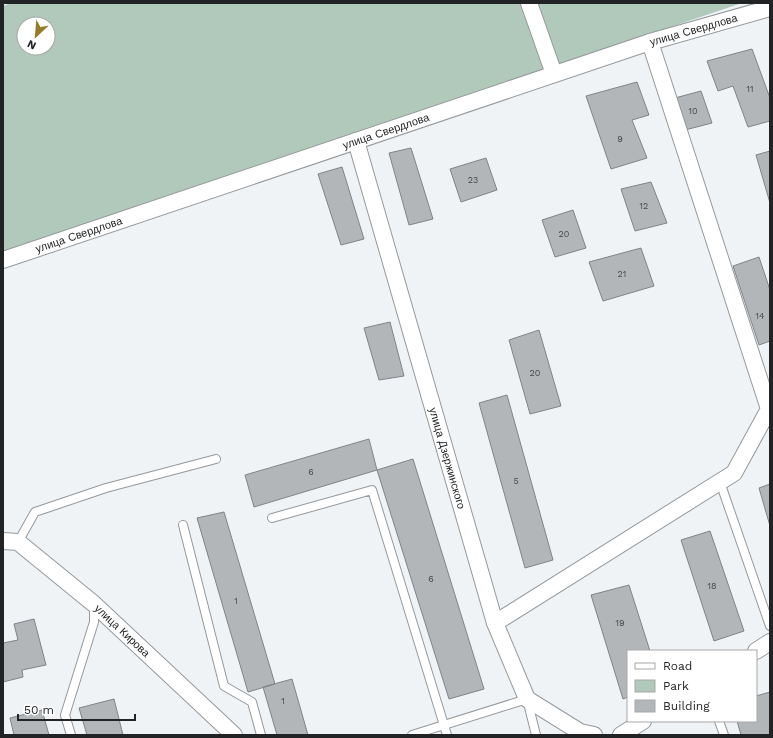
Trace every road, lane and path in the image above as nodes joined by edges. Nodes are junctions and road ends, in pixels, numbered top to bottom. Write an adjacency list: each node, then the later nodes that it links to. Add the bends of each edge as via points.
1 (529, 3): 4 (street)
2 (770, 8): 3 (street, улица Свердлова)
3 (650, 42): 4 (street, улица Свердлова); 8 (street, via 769,409 734,473)
4 (554, 74): 5 (street, улица Свердлова)
5 (356, 141): 6 (street, улица Свердлова); 13 (street, улица Дзержинского)
6 (3, 260)
7 (216, 459): 11 (lane, via 106,488 34,512)
8 (720, 482): 13 (street); 14 (lane)
9 (272, 518): 20 (lane, via 372,490)
10 (183, 525): 23 (lane, via 224,686 252,702)
11 (10, 541): 12 (street, улица Кирова)
12 (94, 604): 21 (street, улица Кирова); 22 (lane, via 94,622 65,716)
13 (495, 623): 17 (street, улица Дзержинского)
14 (770, 626)
15 (770, 642): 16 (street)
16 (757, 650)
17 (527, 699): 20 (lane); 26 (lane); 27 (street, via 580,732)
18 (641, 722): 28 (street)
19 (719, 722): 29 (lane)
20 (444, 725): 24 (lane); 25 (lane)
21 (227, 732)
22 (71, 735)
23 (261, 735)
24 (412, 735)
25 (447, 735)
26 (536, 735)
27 (594, 735)
28 (621, 735)
29 (724, 735)

